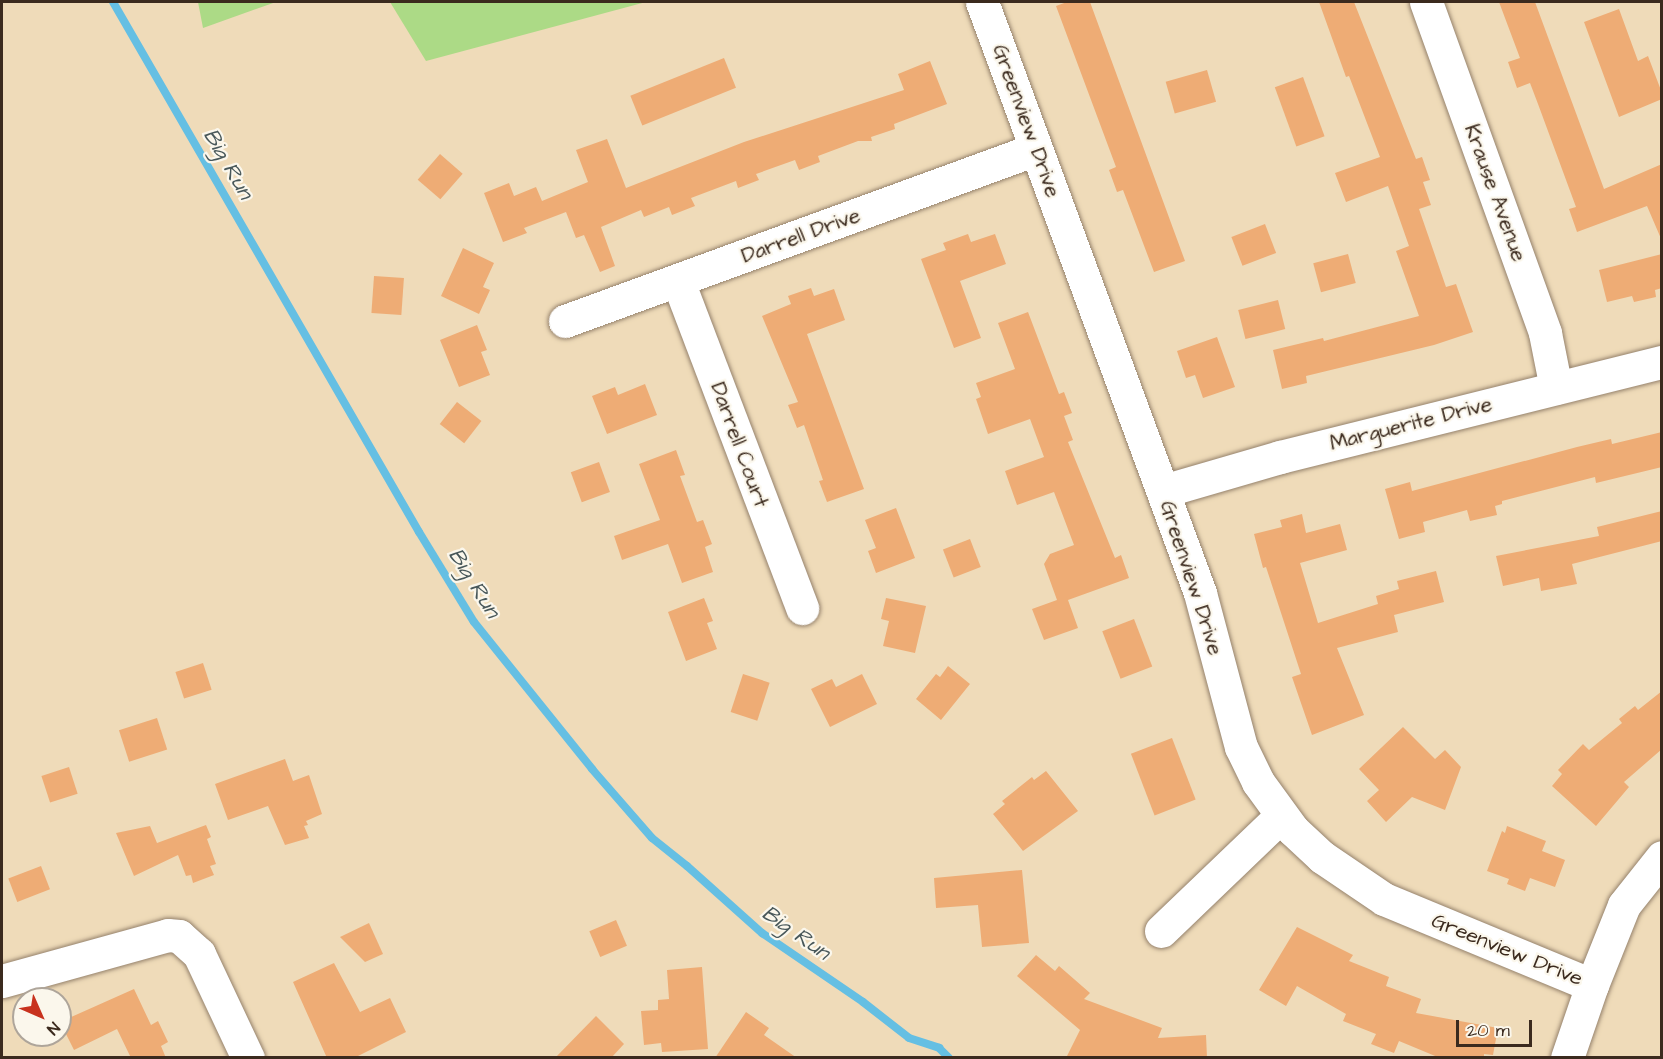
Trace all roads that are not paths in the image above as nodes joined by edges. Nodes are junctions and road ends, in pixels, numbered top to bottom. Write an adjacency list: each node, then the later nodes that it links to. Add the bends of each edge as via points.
1 (982, 2): 3 (street, Greenview Drive)
2 (1426, 2): 7 (street, Krause Avenue, via 1545,333)
3 (1036, 149): 4 (street, Darrell Drive); 8 (street, Greenview Drive)
4 (678, 281): 5 (street, Darrell Drive); 9 (street, Darrell Court)
5 (566, 321)
6 (1662, 362): 7 (street, Marguerite Drive)
7 (1556, 388): 8 (street, Marguerite Drive, via 1280,457)
8 (1162, 491): 10 (street, Greenview Drive, via 1200,593 1241,747)
9 (802, 608)
10 (1281, 816): 12 (street); 14 (street, Greenview Drive, via 1322,857 1384,899)
11 (1662, 857): 14 (street, via 1624,905)
12 (1161, 931)
13 (2, 981): 15 (street, via 168,935 186,940 199,954)
14 (1592, 985): 16 (street)
15 (248, 1058)
16 (1567, 1058)

